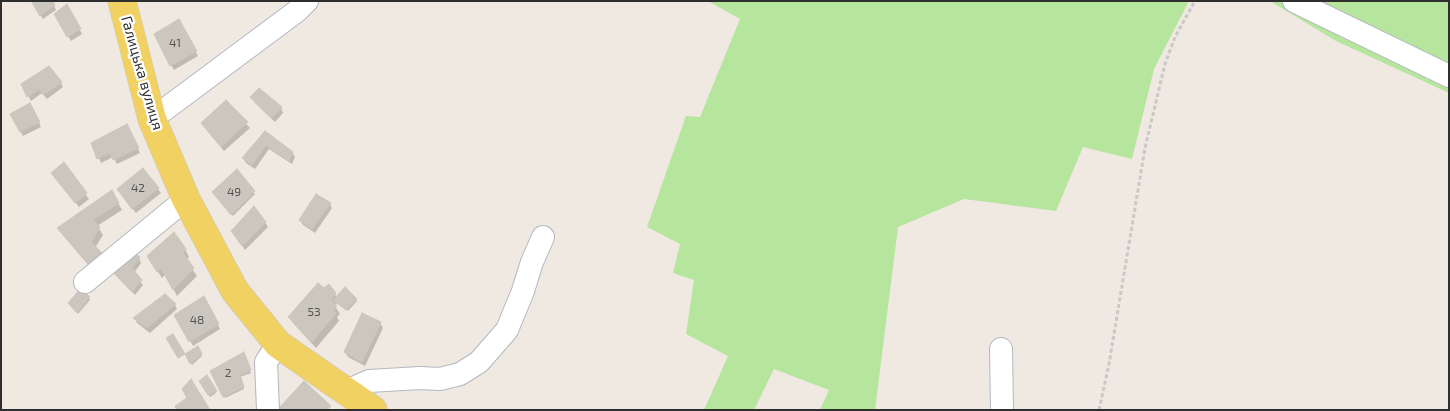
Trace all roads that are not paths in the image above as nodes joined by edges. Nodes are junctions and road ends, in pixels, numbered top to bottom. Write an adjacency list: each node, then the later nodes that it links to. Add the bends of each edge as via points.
1 (122, 1): 5 (main road, Галицька вулиця)
2 (307, 1): 5 (street, via 297,12)
3 (1294, 1): 4 (street)
4 (1449, 76)
5 (152, 119): 6 (main road, Галицька вулиця)
6 (186, 198): 8 (street); 9 (main road, Галицька вулиця, via 235,292)
7 (543, 236): 11 (street, via 507,330 479,362 460,374 440,379 369,381)
8 (85, 282)
9 (278, 344): 11 (main road, Галицька вулиця); 12 (street, via 266,362)
10 (1002, 350): 14 (street)
11 (347, 391): 13 (main road, Галицька вулиця)
12 (268, 410)
13 (373, 410)
14 (1002, 410)

